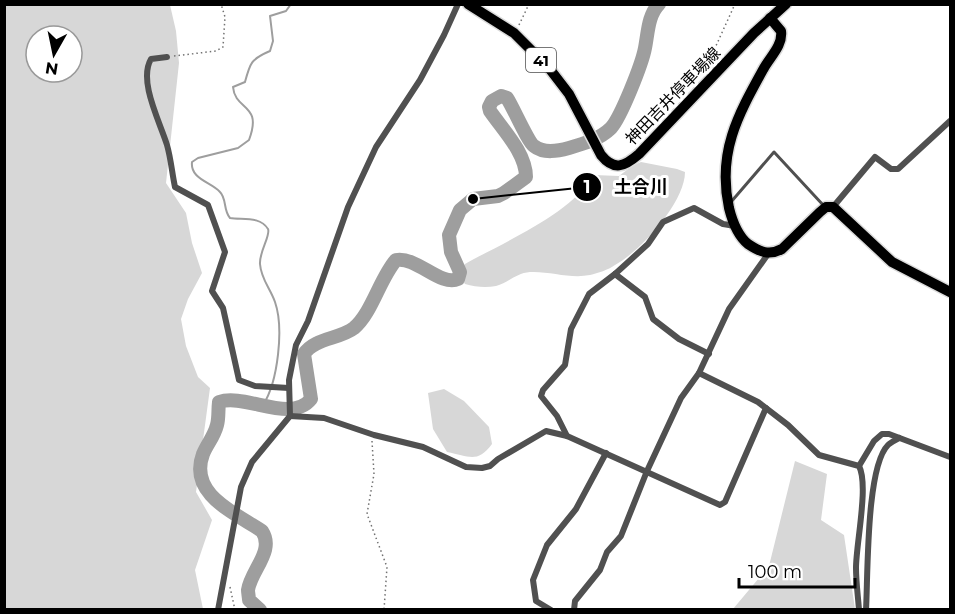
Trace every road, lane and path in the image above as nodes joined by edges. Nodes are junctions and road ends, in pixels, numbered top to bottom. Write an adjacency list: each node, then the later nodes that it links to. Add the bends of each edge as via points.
1 (221, 4): 9 (path, via 225,17 222,47)
2 (458, 4): 20 (street, via 420,80 376,147 348,207 296,345)
3 (468, 4): 8 (main road, 神田吉井停車場線 / 41)
4 (529, 4): 8 (path)
5 (735, 4): 10 (path)
6 (786, 4): 7 (main road, 神田吉井停車場線 / 41)
7 (770, 18): 8 (main road, 神田吉井停車場線 / 41, via 630,162 621,166 607,163 561,82); 12 (main road, via 781,31 780,44 732,132 724,180)
8 (514, 33)
9 (167, 57): 20 (street, via 151,59 147,65 147,85 168,147 175,187 208,205 225,252 212,291 223,308 239,380 255,386)
10 (705, 70)
11 (951, 121): 13 (street, via 898,169 891,169 874,157)
12 (729, 205): 13 (lane, via 774,152); 14 (main road)
13 (829, 207): 15 (main road, via 782,249); 17 (main road, via 892,262)
14 (736, 226): 15 (main road, via 747,243); 16 (street, via 723,224 694,208 663,222 648,244)
15 (768, 254): 18 (street, via 729,309)
16 (615, 274): 18 (street, via 645,297 654,319 679,339); 24 (street, via 589,294 571,329 565,365 541,396)
17 (951, 292)
18 (709, 354): 19 (street)
19 (699, 374): 21 (street); 29 (street, via 681,398)
20 (289, 388): 22 (street)
21 (766, 408): 28 (street, via 819,455); 29 (street, via 725,502 720,505)
22 (290, 416): 23 (street, via 324,418); 30 (street, via 252,462 241,487)
23 (374, 435): 24 (street, via 423,447 466,467 482,468 546,430); 33 (path, via 374,474 367,514 387,567)
24 (567, 436): 26 (street)
25 (899, 438): 27 (street); 28 (street, via 882,434); 37 (street, via 887,446 878,463 867,541)
26 (606, 453): 29 (street); 34 (street, via 580,503 547,545 533,580 536,601)
27 (951, 457)
28 (859, 466): 36 (street, via 862,506 856,569)
29 (647, 471): 35 (street, via 621,536 575,601)
30 (224, 576): 31 (street); 32 (path)
31 (218, 609)
32 (235, 609)
33 (384, 609)
34 (551, 609)
35 (574, 609)
36 (860, 609)
37 (866, 609)

